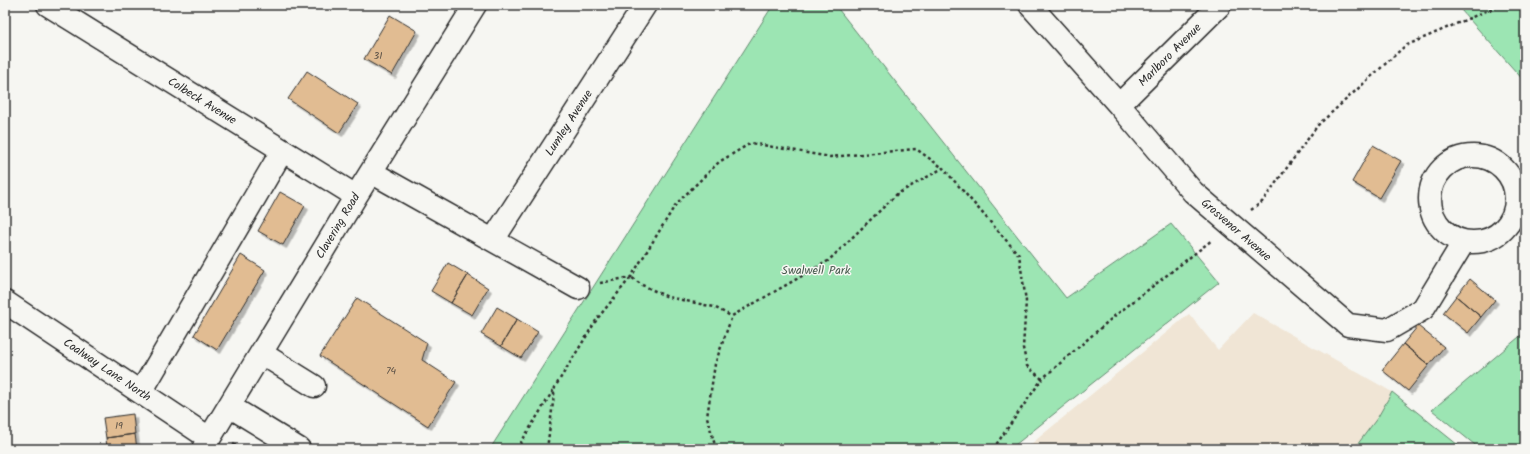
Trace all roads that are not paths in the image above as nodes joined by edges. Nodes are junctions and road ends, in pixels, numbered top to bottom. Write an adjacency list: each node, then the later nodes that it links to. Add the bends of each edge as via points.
1 (48, 5): 7 (street, Colbeck Avenue)
2 (474, 5): 8 (street, Clavering Road)
3 (645, 5): 10 (street, Lumley Avenue)
4 (1030, 5): 6 (street, Grosvenor Avenue)
5 (1220, 5): 6 (street, Marlboro Avenue)
6 (1119, 105): 11 (street, Grosvenor Avenue, via 1193,192 1348,325 1388,330 1423,309)
7 (282, 151): 9 (street, Colbeck Avenue); 16 (street)
8 (371, 172): 9 (street, Clavering Road); 10 (street)
9 (356, 196): 14 (street, Clavering Road)
10 (493, 240): 12 (street)
11 (1463, 243)
12 (578, 288)
13 (5, 302): 16 (street, Coalway Lane North)
14 (261, 353): 15 (street); 17 (street, Clavering Road)
15 (314, 386)
16 (141, 392): 18 (street, Coalway Lane North)
17 (229, 406): 18 (street, Clavering Road); 19 (street)
18 (206, 443)
19 (299, 449)

